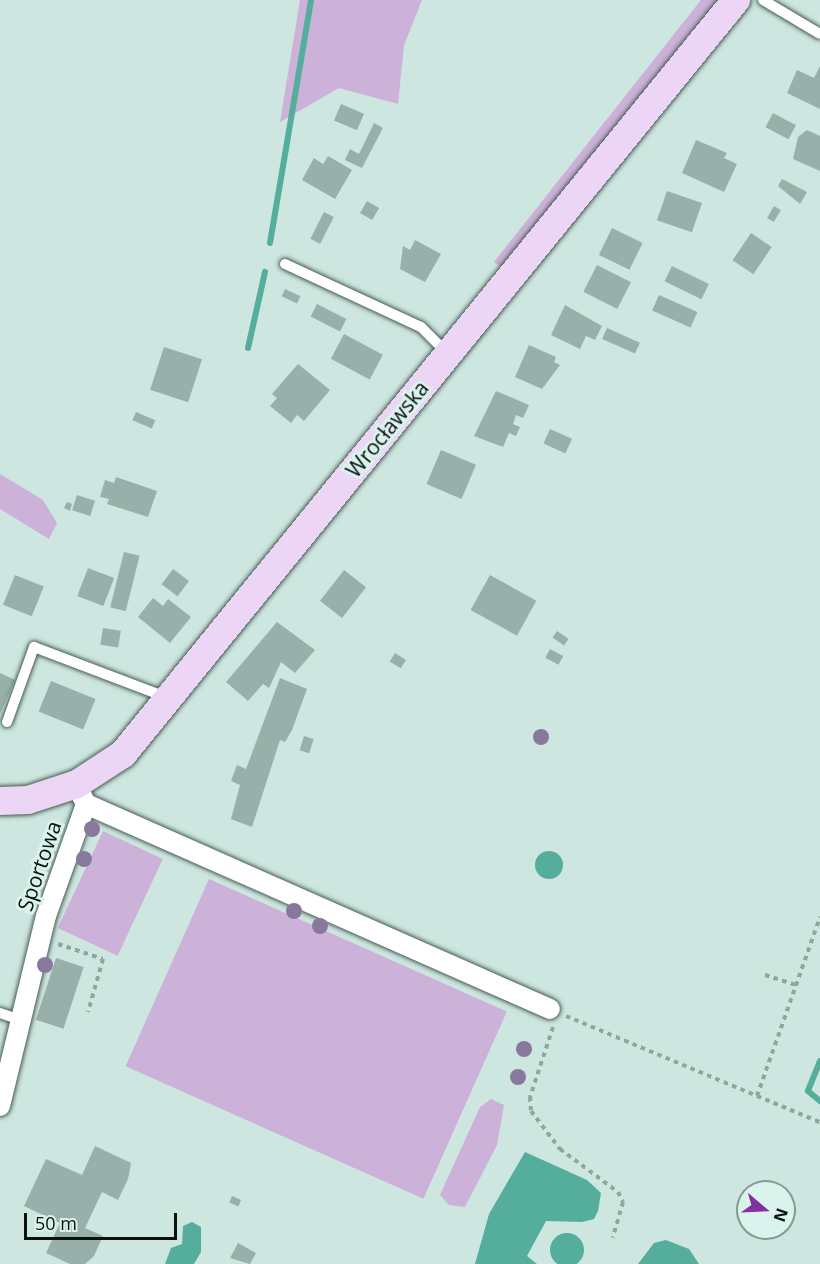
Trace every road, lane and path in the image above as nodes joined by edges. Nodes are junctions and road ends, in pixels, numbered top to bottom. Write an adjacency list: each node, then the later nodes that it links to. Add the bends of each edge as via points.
1 (736, 0): 5 (main road, Wrocławska)
2 (763, 0): 3 (lane)
3 (820, 34)
4 (285, 264): 5 (lane, via 421,327)
5 (448, 354): 6 (main road, Wrocławska)
6 (171, 699): 7 (lane, via 34,647); 8 (main road, Wrocławska)
7 (7, 722)
8 (81, 794): 9 (main road, Wrocławska); 11 (street, Sportowa); 15 (street)
9 (0, 801)
10 (820, 916): 13 (path)
11 (40, 938): 14 (path, via 103,959); 17 (street, Sportowa)
12 (765, 975): 13 (path)
13 (796, 985): 18 (path)
14 (88, 1011)
15 (554, 1011): 18 (path); 21 (path, via 530,1097 531,1111 560,1149 618,1192 623,1202)
16 (0, 1013): 17 (lane)
17 (20, 1020): 19 (street, Sportowa)
18 (757, 1096): 20 (path)
19 (0, 1106)
20 (820, 1122)
21 (613, 1238)

